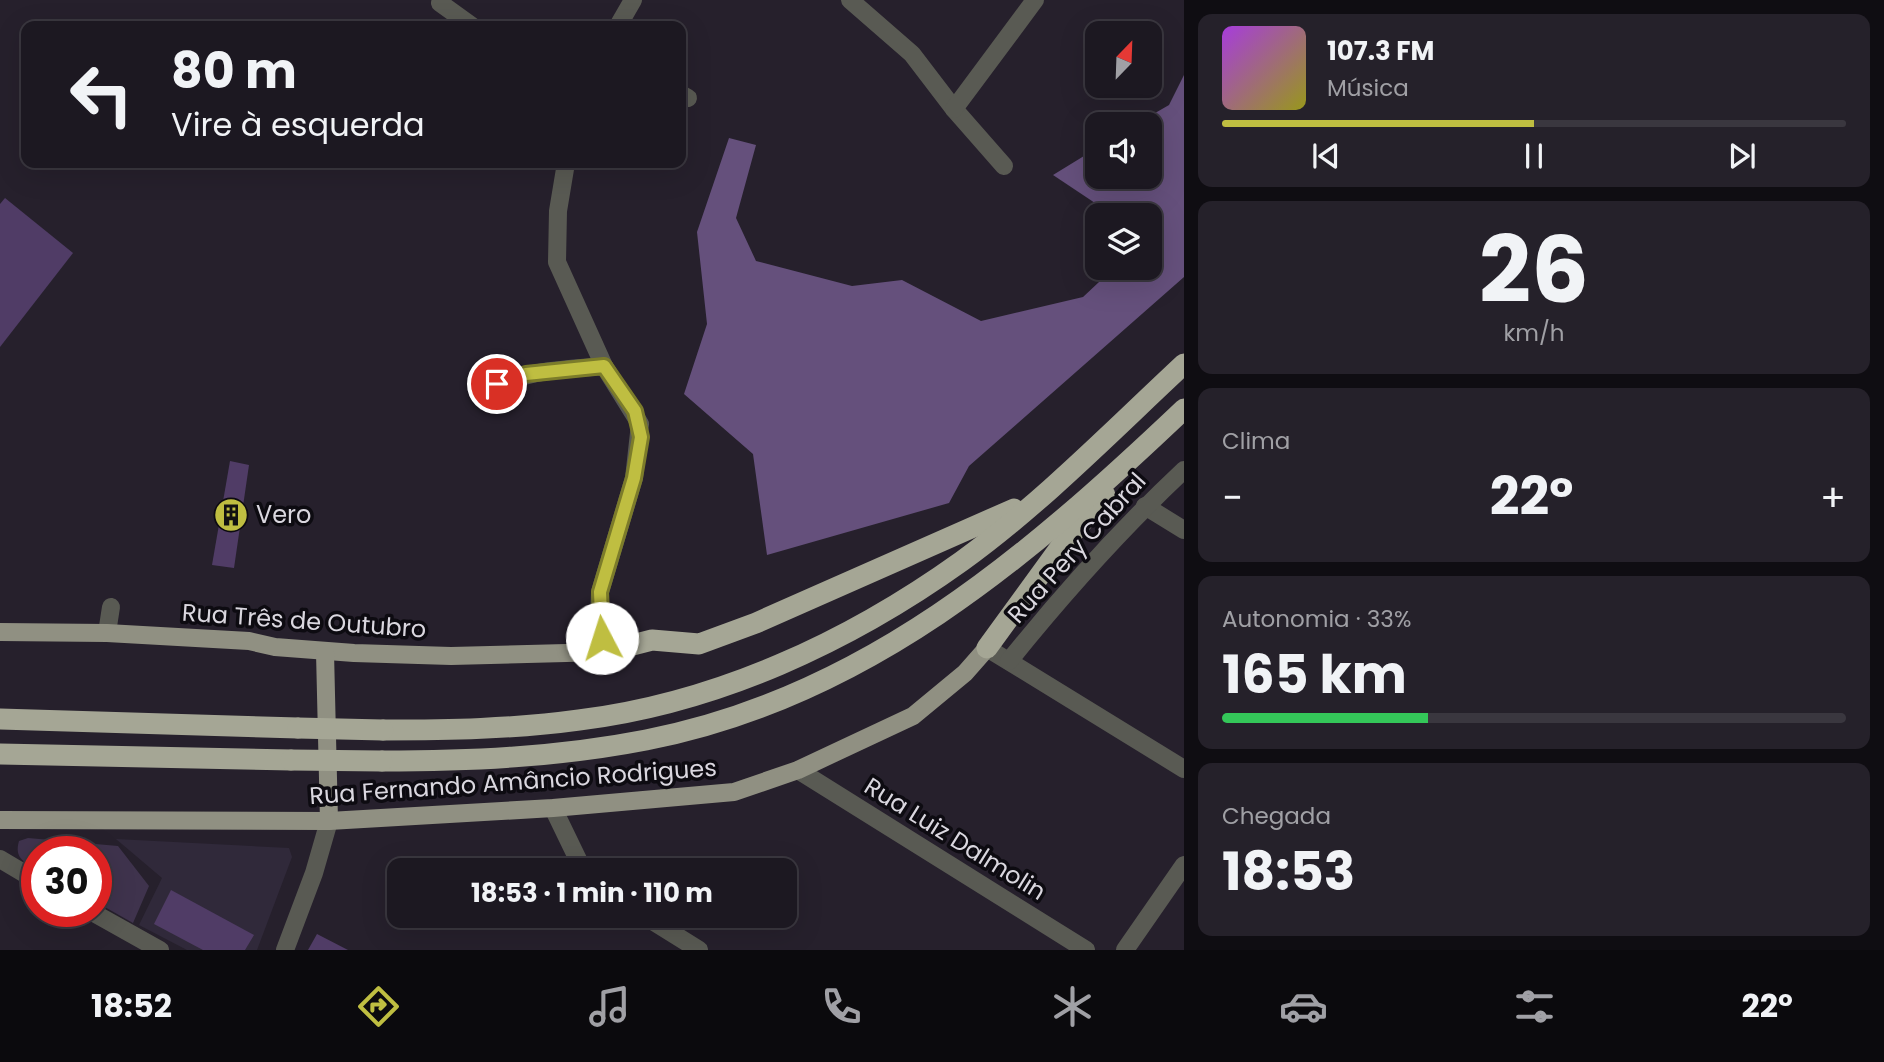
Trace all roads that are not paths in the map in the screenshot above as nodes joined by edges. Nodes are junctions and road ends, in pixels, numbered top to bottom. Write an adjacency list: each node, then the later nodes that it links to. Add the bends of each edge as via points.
1 (633, 0): 6 (street)
2 (850, 0): 7 (street, via 900,41)
3 (1035, 0): 7 (street)
4 (440, 3): 5 (street)
5 (465, 21)
6 (621, 21)
7 (954, 109): 8 (street)
8 (1004, 166)
9 (565, 168): 11 (street, via 557,262)
10 (1184, 364): 16 (highway)
11 (604, 366): 12 (street, via 526,374); 24 (street, via 635,411 641,437 634,478 600,592 599,624)
12 (479, 395)
13 (1184, 409): 14 (highway)
14 (1160, 432): 22 (highway, via 1059,549); 27 (highway, bridge, via 1032,546 964,599 859,664 796,693 649,740 505,759)
15 (1184, 470): 17 (street, Rua Pery Cabral)
16 (1041, 496): 24 (highway, via 756,624 699,644 652,640); 26 (highway, bridge, via 964,559 899,604 830,642 699,694 580,720 383,730)
17 (1145, 506): 18 (street); 25 (street, Rua Pery Cabral)
18 (1184, 530)
19 (111, 607): 21 (street)
20 (0, 632): 21 (main road, Rua Três de Outubro)
21 (107, 633): 23 (main road, Rua Três de Outubro, via 249,641)
22 (987, 648): 25 (street); 29 (main road, Rua Fernando Amâncio Rodrigues, via 965,673 913,716)
23 (326, 652): 24 (main road, Rua Três de Outubro, via 451,656); 32 (main road)
24 (605, 652)
25 (1009, 661): 28 (street)
26 (0, 719)
27 (0, 754)
28 (1184, 769)
29 (798, 770): 30 (main road, Rua Fernando Amâncio Rodrigues, via 734,792); 42 (street, Rua Luiz Dalmolin)
30 (553, 808): 32 (main road, Rua Fernando Amâncio Rodrigues); 33 (street)
31 (0, 820): 32 (main road, Rua Fernando Amâncio Rodrigues)
32 (328, 821): 40 (street)
33 (577, 858)
34 (0, 859): 36 (street)
35 (1184, 865): 43 (street)
36 (21, 871)
37 (112, 923): 39 (street)
38 (664, 928): 41 (street)
39 (160, 950)
40 (285, 950)
41 (699, 950)
42 (1086, 950)
43 (1125, 950)

